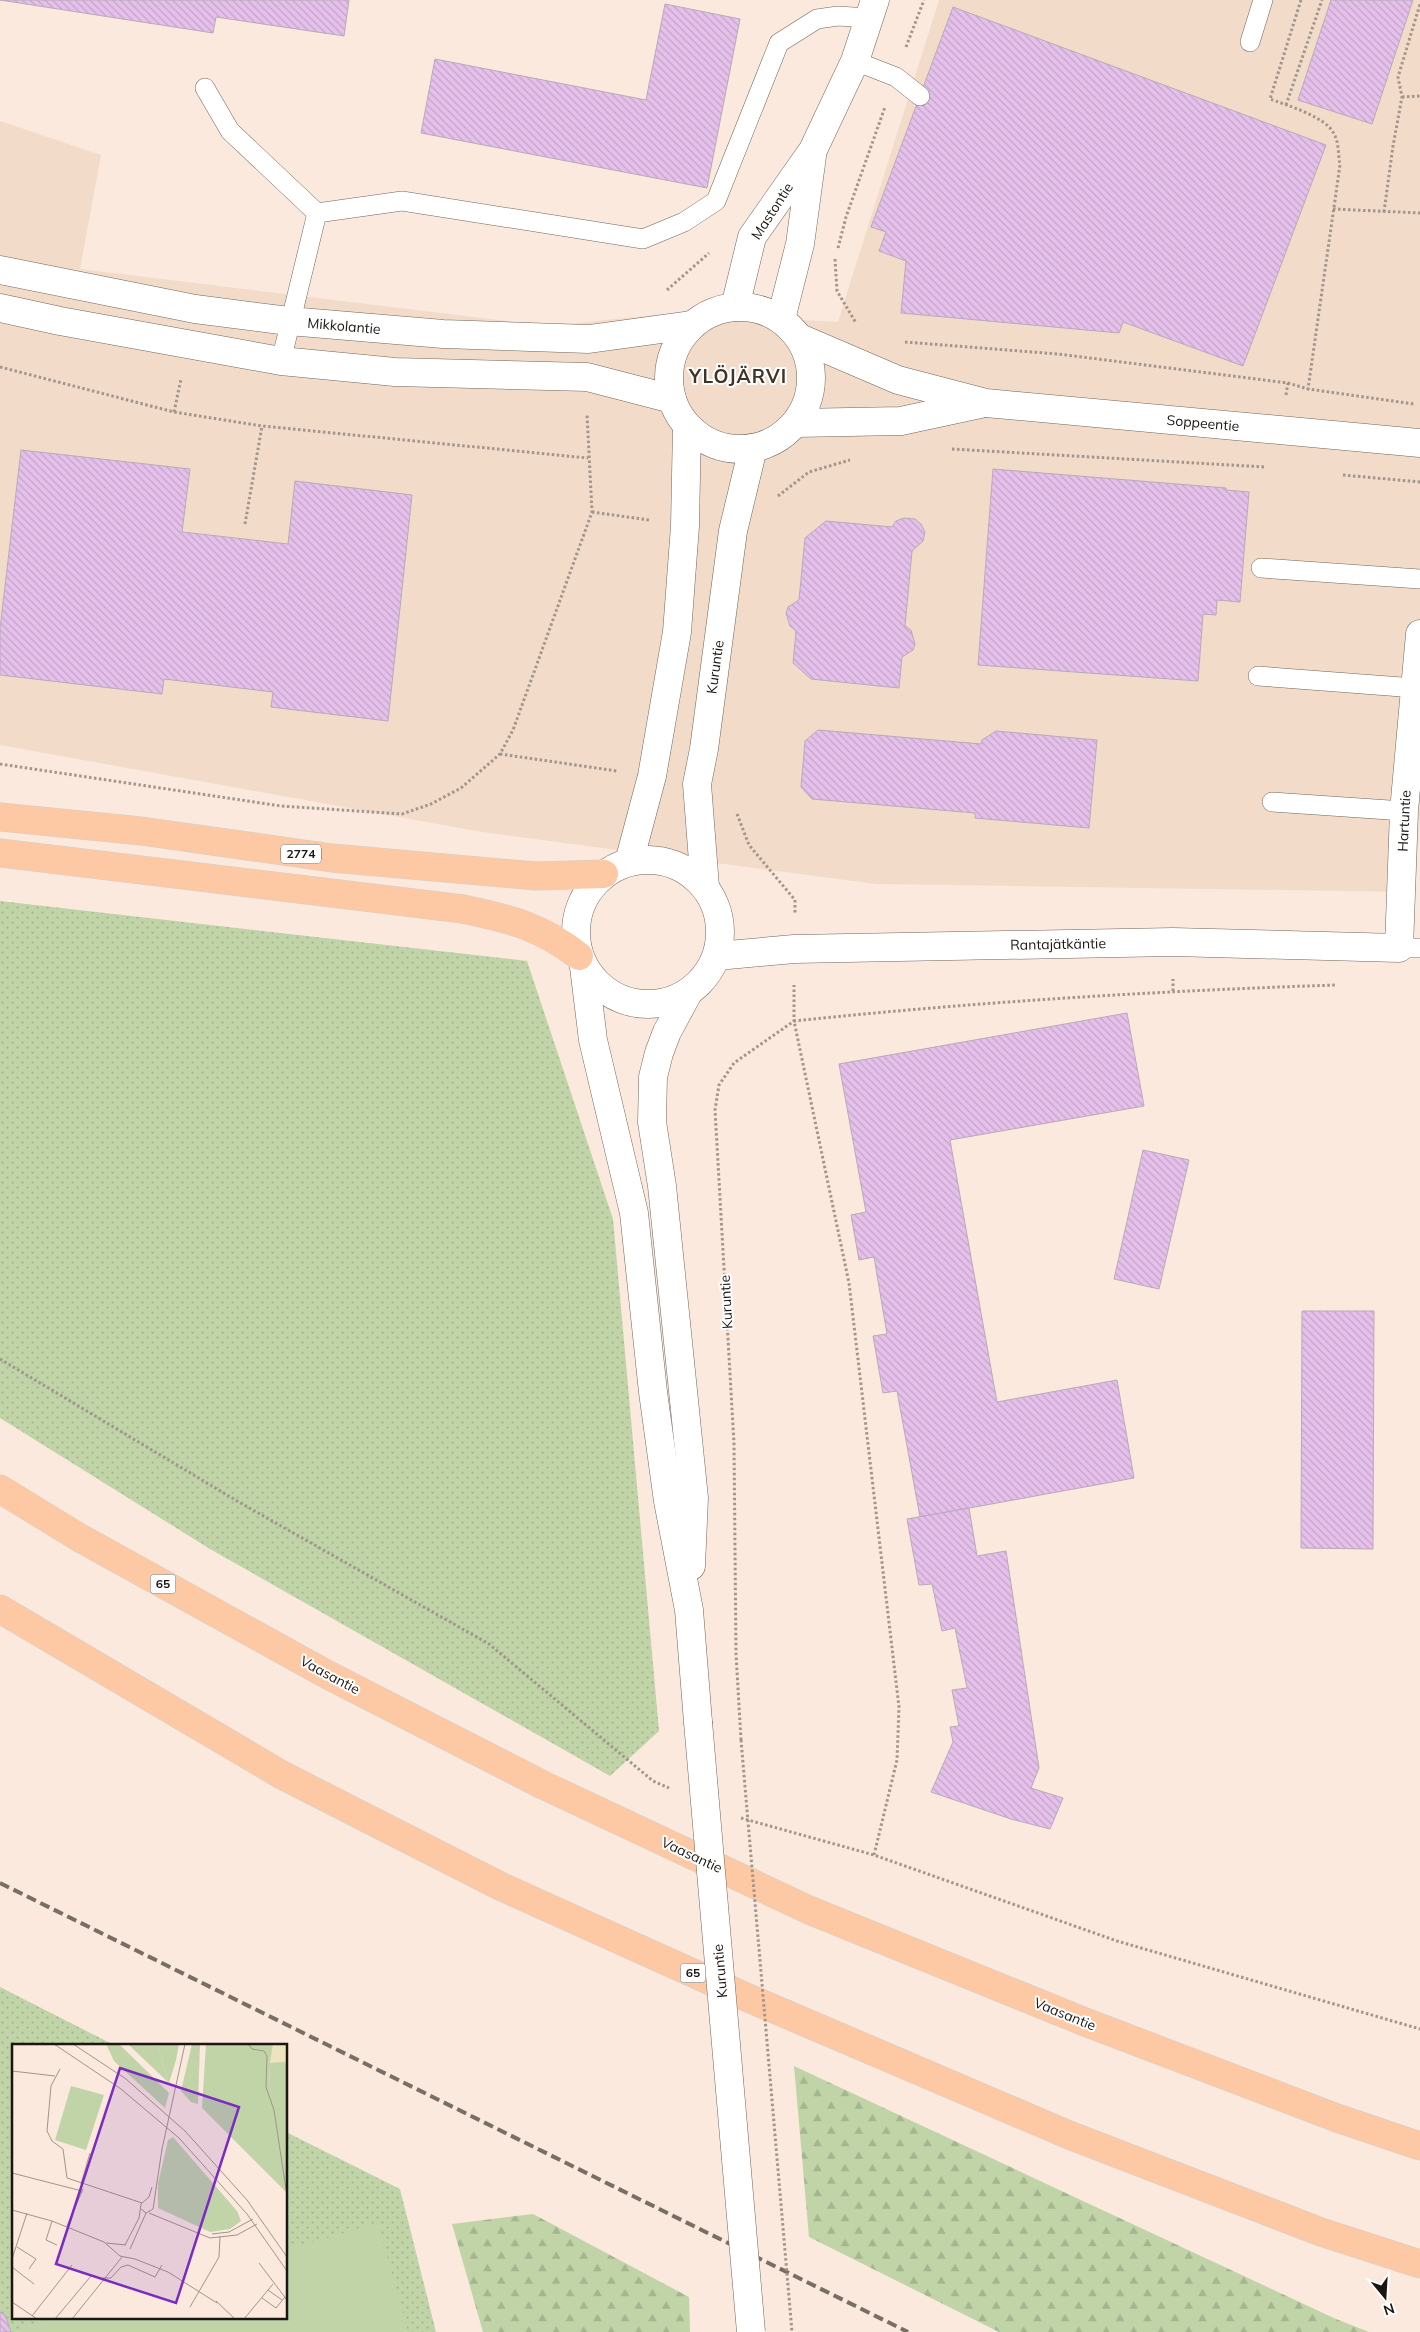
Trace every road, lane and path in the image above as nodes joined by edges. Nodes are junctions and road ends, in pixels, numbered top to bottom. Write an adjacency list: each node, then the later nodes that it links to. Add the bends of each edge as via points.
1 (924, 0): 9 (path)
2 (1263, 0): 7 (lane)
3 (1301, 0): 14 (path, via 1270,99)
4 (1322, 0): 14 (path)
5 (1420, 4): 13 (path, via 1398,77)
6 (872, 9): 8 (main road, Mastontie); 18 (lane, via 817,19 779,43 716,201 684,222 643,239 402,201)
7 (1250, 42)
8 (855, 62): 9 (lane); 15 (main road, Mastontie)
9 (896, 76): 11 (lane); 21 (path, via 846,217)
10 (204, 88): 18 (lane, via 230,131)
11 (920, 96)
12 (1420, 96): 13 (path)
13 (1402, 97): 17 (path)
14 (1286, 105): 16 (path, via 1331,128 1336,136 1340,165)
15 (813, 150): 24 (main road, Mastontie, via 752,237); 26 (main road, Mastontie, via 800,244)
16 (1333, 209): 17 (path); 34 (path)
17 (1384, 212): 19 (path)
18 (317, 213): 27 (lane)
19 (1420, 213)
20 (716, 247): 23 (path)
21 (835, 260)
22 (0, 270): 27 (main road, Mikkolantie, via 195,309)
23 (662, 294)
24 (735, 307): 26 (main road, via 759,309); 28 (main road, via 711,312)
25 (0, 308): 31 (main road)
26 (781, 319): 29 (main road)
27 (289, 321): 28 (main road, Mikkolantie, via 443,334 589,339); 31 (lane)
28 (691, 325): 35 (main road, via 676,347 669,373)
29 (800, 338): 36 (main road, Soppeentie, via 898,380); 40 (main road, via 809,359 812,382 807,404)
30 (903, 342): 34 (path, via 1058,354 1288,383)
31 (281, 361): 35 (main road, via 394,372 587,377)
32 (0, 367): 39 (path)
33 (182, 376): 39 (path)
34 (1308, 389): 38 (path)
35 (672, 399): 42 (main road)
36 (986, 403): 40 (main road, Soppeentie, via 901,421); 43 (main road, Soppeentie)
37 (587, 405): 46 (path)
38 (1420, 405)
39 (174, 412): 41 (path)
40 (796, 423): 44 (main road, via 769,444)
41 (262, 426): 46 (path); 50 (path)
42 (687, 426): 44 (main road, via 717,445 734,449); 62 (main road, via 685,526 677,632 652,776)
43 (1420, 443)
44 (752, 448): 65 (main road, Kuruntie, via 733,530 697,784)
45 (949, 449): 47 (path)
46 (588, 458): 56 (path, via 592,512 513,730 500,754 461,788 431,804 402,814 281,806)
47 (1275, 468)
48 (1333, 474): 49 (path)
49 (1420, 482)
50 (245, 524)
51 (1260, 568): 52 (lane)
52 (1420, 579)
53 (1420, 634): 55 (main road, Hartuntie)
54 (1258, 676): 55 (lane)
55 (1415, 688): 59 (main road, Hartuntie)
56 (0, 764)
57 (1272, 802): 59 (lane)
58 (735, 808): 67 (path, via 749,845 795,900)
59 (1404, 811): 63 (main road, Hartuntie)
60 (0, 817): 64 (highway, 2774, via 141,831 332,858 536,876)
61 (0, 854): 69 (highway, via 463,909 528,925 556,938)
62 (629, 862): 64 (main road); 65 (main road, via 671,863 690,873)
63 (1411, 873): 66 (main road, Hartuntie)
64 (604, 874): 69 (main road, via 588,890 578,911 575,933)
65 (705, 887): 68 (main road, via 718,913)
66 (1410, 948): 67 (main road, Rantajätkäntie, via 1173,942)
67 (794, 949): 68 (main road, Rantajätkäntie); 72 (path)
68 (717, 956): 71 (main road, via 706,977)
69 (581, 961): 71 (main road, via 600,988 636,1004 663,1004); 75 (main road, Kuruntie, via 593,1040 634,1213 668,1501)
70 (1341, 985): 72 (path, via 1172,990 920,1008)
71 (688, 993): 75 (main road, Kuruntie, via 659,1053 653,1077 652,1122 664,1206 694,1498)
72 (794, 1021): 76 (path, via 849,1283 899,1707 897,1760); 80 (path, Kuruntie, bridge, via 734,1063 719,1085 715,1110 734,1444 736,1654 741,1740)
73 (0, 1489): 77 (highway, Vaasantie / 65, via 80,1538 328,1675 543,1785 809,1910 1094,2026)
74 (0, 1609): 78 (highway, 65, via 282,1775 500,1886 746,1997 1069,2135 1321,2232)
75 (688, 1610): 79 (main road, Kuruntie, bridge)
76 (874, 1855)
77 (1420, 2146)
78 (1420, 2264)
79 (751, 2332)
80 (792, 2332)

